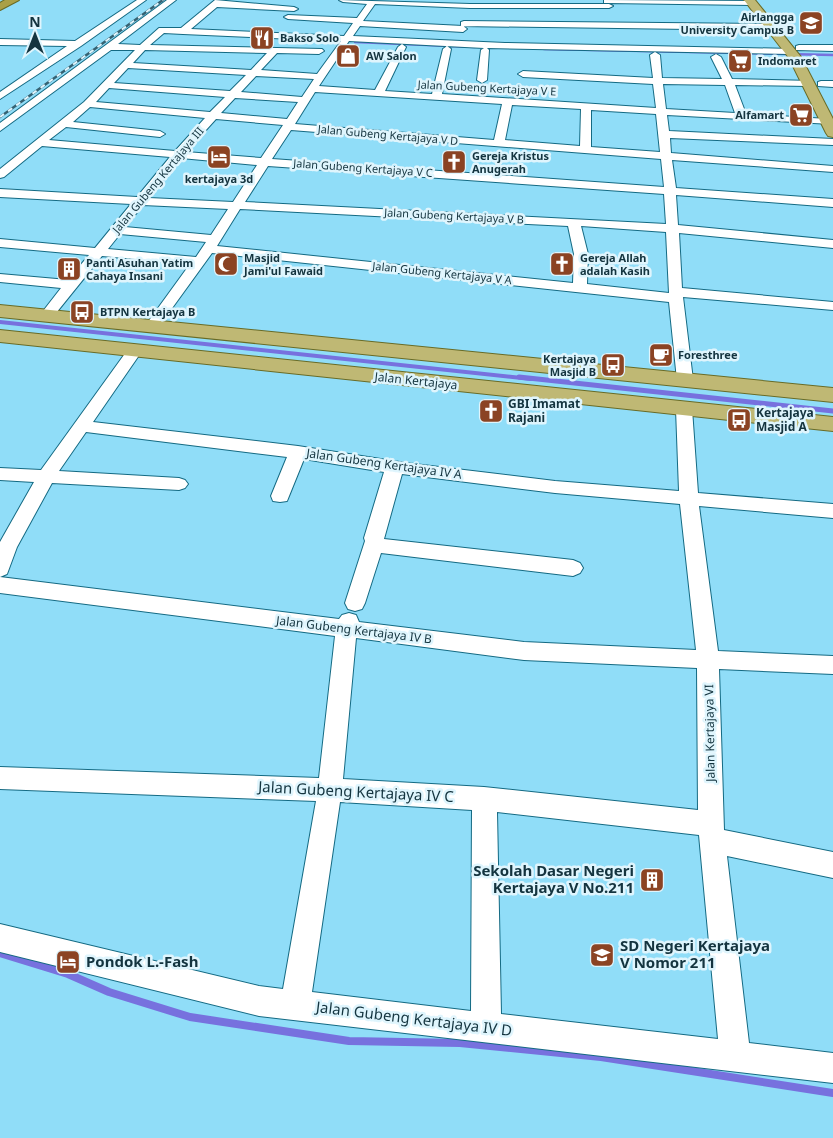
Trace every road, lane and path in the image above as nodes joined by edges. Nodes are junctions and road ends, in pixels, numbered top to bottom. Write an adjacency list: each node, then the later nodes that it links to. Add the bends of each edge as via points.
1 (14, 0): 15 (highway)
2 (142, 0): 32 (street)
3 (172, 0): 34 (street)
4 (302, 0): 17 (street)
5 (343, 0): 6 (street)
6 (373, 1): 16 (street); 23 (street)
7 (655, 1): 10 (street); 22 (street)
8 (754, 1): 12 (street); 28 (main road); 41 (main road)
9 (217, 2): 17 (street); 30 (street)
10 (697, 2): 12 (street); 18 (street)
11 (471, 3): 14 (street); 16 (street); 29 (street)
12 (724, 3): 19 (street)
13 (539, 4): 14 (street); 22 (street); 24 (street, via 540,11)
14 (500, 6): 20 (street)
15 (0, 7)
16 (418, 8): 26 (street)
17 (294, 9): 25 (street)
18 (702, 10)
19 (730, 11)
20 (508, 18)
21 (735, 19): 27 (street)
22 (614, 21): 24 (street); 27 (street, via 709,22); 36 (street); 41 (street)
23 (358, 22): 25 (street); 26 (street); 33 (street)
24 (596, 25): 29 (street, via 582,25 584,29 581,31 540,34)
25 (281, 26): 30 (street); 33 (street)
26 (410, 26): 29 (street)
27 (740, 27): 28 (street)
28 (770, 27): 41 (main road)
29 (463, 28): 36 (street)
30 (183, 31): 37 (street, via 160,31)
31 (0, 42): 32 (street)
32 (78, 44): 57 (street)
33 (342, 45): 35 (street); 36 (street); 39 (street); 47 (street)
34 (109, 47): 37 (street); 68 (street)
35 (402, 47): 36 (street); 56 (street)
36 (455, 47): 40 (street); 58 (street)
37 (142, 48): 39 (street); 44 (street)
38 (833, 48): 41 (street)
39 (275, 50): 46 (street, Jalan Gubeng Kertajaya III)
40 (485, 50): 48 (street); 49 (street)
41 (797, 54): 43 (street); 52 (main road)
42 (655, 55): 43 (street); 45 (street); 50 (street)
43 (716, 57): 51 (street)
44 (127, 65): 46 (street); 53 (street)
45 (605, 69): 48 (street); 48 (street); 50 (street)
46 (254, 73): 47 (street); 55 (street, Jalan Gubeng Kertajaya III)
47 (320, 77): 54 (street)
48 (521, 79): 58 (street, Jalan Gubeng Kertajaya V E); 61 (street, Jalan Gubeng Kertajaya V E); 76 (street)
49 (482, 80)
50 (658, 81): 51 (street); 63 (street)
51 (730, 83): 52 (street); 65 (street)
52 (821, 84): 62 (main road); 69 (main road)
53 (107, 85): 55 (street); 60 (street)
54 (312, 89): 56 (street, Jalan Gubeng Kertajaya V E); 59 (street)
55 (234, 94): 59 (street); 64 (street, Jalan Gubeng Kertajaya III)
56 (378, 94): 58 (street, Jalan Gubeng Kertajaya V E)
57 (0, 96)
58 (436, 98)
59 (306, 100): 67 (street)
60 (88, 104): 64 (street, Jalan Gubeng Kertajaya V D); 66 (street)
61 (586, 107): 63 (street, Jalan Gubeng Kertajaya V E, via 606,104); 77 (street)
62 (833, 107)
63 (660, 112): 65 (street, Jalan Gubeng Kertajaya V E); 71 (street)
64 (213, 115): 67 (street, Jalan Gubeng Kertajaya V D); 72 (street, Jalan Gubeng Kertajaya III)
65 (742, 117): 69 (street, Jalan Gubeng Kertajaya V E)
66 (64, 124): 70 (street); 74 (street)
67 (290, 125): 76 (street, Jalan Gubeng Kertajaya V D); 80 (street, via 269,148)
68 (0, 128)
69 (831, 128)
70 (160, 134)
71 (663, 134): 73 (street); 79 (street)
72 (188, 141): 75 (street); 78 (street, Jalan Gubeng Kertajaya III)
73 (833, 142)
74 (40, 143): 78 (street, Jalan Gubeng Kertajaya V C); 82 (street)
75 (208, 143)
76 (499, 144): 77 (street, Jalan Gubeng Kertajaya V D)
77 (585, 151): 79 (street, Jalan Gubeng Kertajaya V D)
78 (178, 154): 80 (street, Jalan Gubeng Kertajaya V C); 85 (street, Jalan Gubeng Kertajaya III)
79 (666, 157): 81 (street, Jalan Gubeng Kertajaya V D); 83 (street)
80 (266, 162): 83 (street, Jalan Gubeng Kertajaya V C); 87 (street)
81 (833, 168)
82 (0, 175)
83 (670, 190): 86 (street, Jalan Gubeng Kertajaya V C); 89 (street)
84 (0, 193): 85 (street, Jalan Gubeng Kertajaya V B)
85 (138, 202): 87 (street, Jalan Gubeng Kertajaya V B); 90 (street, Jalan Gubeng Kertajaya III)
86 (833, 203)
87 (235, 206): 88 (street, Jalan Gubeng Kertajaya V B); 92 (street)
88 (573, 222): 89 (street, Jalan Gubeng Kertajaya V B); 98 (street, via 580,239)
89 (672, 228): 93 (street, Jalan Gubeng Kertajaya V B); 99 (street)
90 (116, 230): 92 (street, Jalan Gubeng Kertajaya V A); 94 (street, Jalan Gubeng Kertajaya III)
91 (0, 243): 94 (street)
92 (211, 244): 95 (street); 98 (street, Jalan Gubeng Kertajaya V A)
93 (833, 244)
94 (99, 250): 95 (street); 97 (street, Jalan Gubeng Kertajaya III)
95 (199, 261): 103 (street)
96 (0, 278): 97 (street)
97 (72, 285): 102 (street, Jalan Gubeng Kertajaya III)
98 (579, 288): 99 (street, Jalan Gubeng Kertajaya V A)
99 (676, 295): 100 (street, Jalan Gubeng Kertajaya V A); 106 (street)
100 (833, 306)
101 (0, 310): 102 (main road, Jalan Kertajaya)
102 (47, 315): 103 (main road, Jalan Kertajaya)
103 (152, 326): 107 (main road, Jalan Kertajaya)
104 (0, 336): 105 (main road, Jalan Kertajaya)
105 (134, 351): 107 (main road, Jalan Kertajaya); 111 (street)
106 (685, 380): 107 (main road, Jalan Kertajaya); 108 (main road, Jalan Kertajaya)
107 (569, 383): 109 (main road, Jalan Kertajaya)
108 (833, 395)
109 (684, 409): 110 (main road, Jalan Kertajaya); 118 (street, Jalan Kertajaya VI)
110 (833, 424)
111 (80, 426): 112 (street, Jalan Gubeng Kertajaya IV A); 115 (street)
112 (298, 452): 113 (street, Jalan Gubeng Kertajaya IV A); 117 (street)
113 (395, 466): 118 (street, Jalan Gubeng Kertajaya IV A, via 555,487); 120 (street)
114 (0, 474): 115 (street)
115 (43, 475): 116 (street); 122 (street, via 7,546)
116 (178, 484)
117 (280, 496)
118 (689, 498): 119 (street, Jalan Gubeng Kertajaya IV A); 125 (street, Jalan Kertajaya VI)
119 (833, 511)
120 (374, 541): 121 (street, via 386,547); 124 (street)
121 (573, 568)
122 (0, 569)
123 (0, 585): 124 (street, Jalan Gubeng Kertajaya IV B)
124 (350, 618): 125 (street, Jalan Gubeng Kertajaya IV B, via 524,651); 128 (street)
125 (708, 660): 126 (street, Jalan Gubeng Kertajaya IV B); 130 (street, Jalan Kertajaya VI)
126 (833, 665)
127 (0, 778): 128 (street, Jalan Gubeng Kertajaya IV C)
128 (330, 790): 129 (street, Jalan Gubeng Kertajaya IV C); 133 (street)
129 (484, 799): 130 (street, Jalan Gubeng Kertajaya IV C); 134 (street)
130 (712, 832): 131 (street, Jalan Gubeng Kertajaya IV C); 135 (street, Jalan Kertajaya VI)
131 (833, 866)
132 (0, 938): 133 (street, Jalan Gubeng Kertajaya IV D, via 259,1001)
133 (295, 1005): 134 (street, Jalan Gubeng Kertajaya IV D)
134 (486, 1028): 135 (street, Jalan Gubeng Kertajaya IV D)
135 (735, 1057): 136 (street, Jalan Gubeng Kertajaya IV D)
136 (833, 1068)

